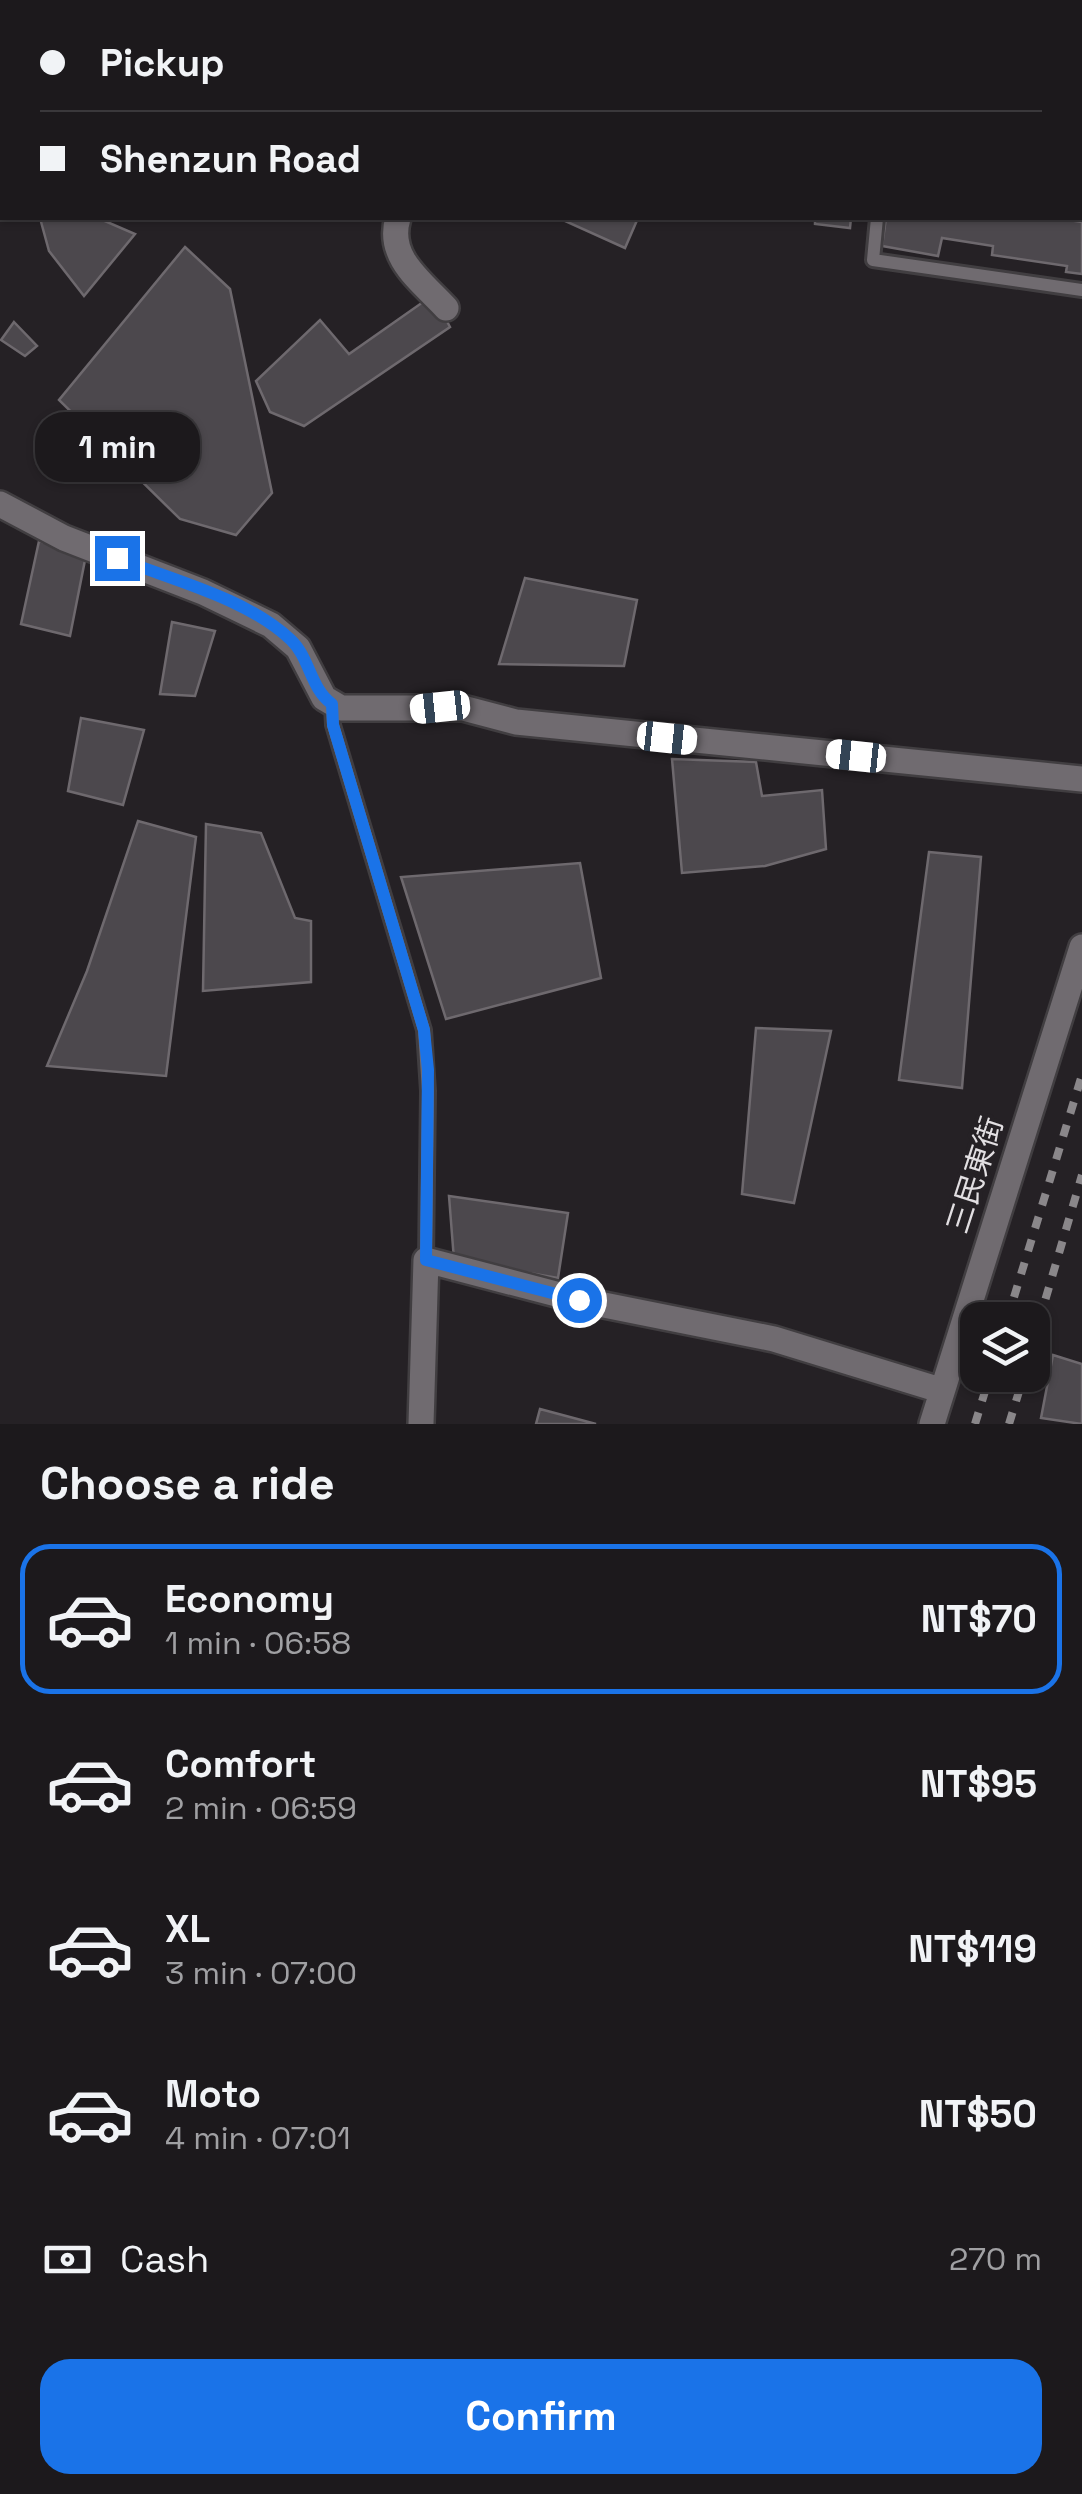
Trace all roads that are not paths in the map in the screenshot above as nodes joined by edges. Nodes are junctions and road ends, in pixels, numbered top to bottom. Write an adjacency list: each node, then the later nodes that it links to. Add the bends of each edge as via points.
1 (398, 220): 4 (street, via 399,257)
2 (876, 220): 3 (lane, via 873,260)
3 (1082, 290)
4 (446, 308)
5 (0, 504): 6 (street, via 64,538 256,616 292,641 318,692)
6 (332, 704): 7 (street, via 463,708 516,722); 9 (lane, via 424,1030)
7 (1082, 779)
8 (1082, 947): 10 (street, 三民東街)
9 (426, 1260): 10 (street, via 579,1300 774,1339); 11 (street)
10 (940, 1390): 12 (street, 三民東街)
11 (421, 1424)
12 (932, 1424)

